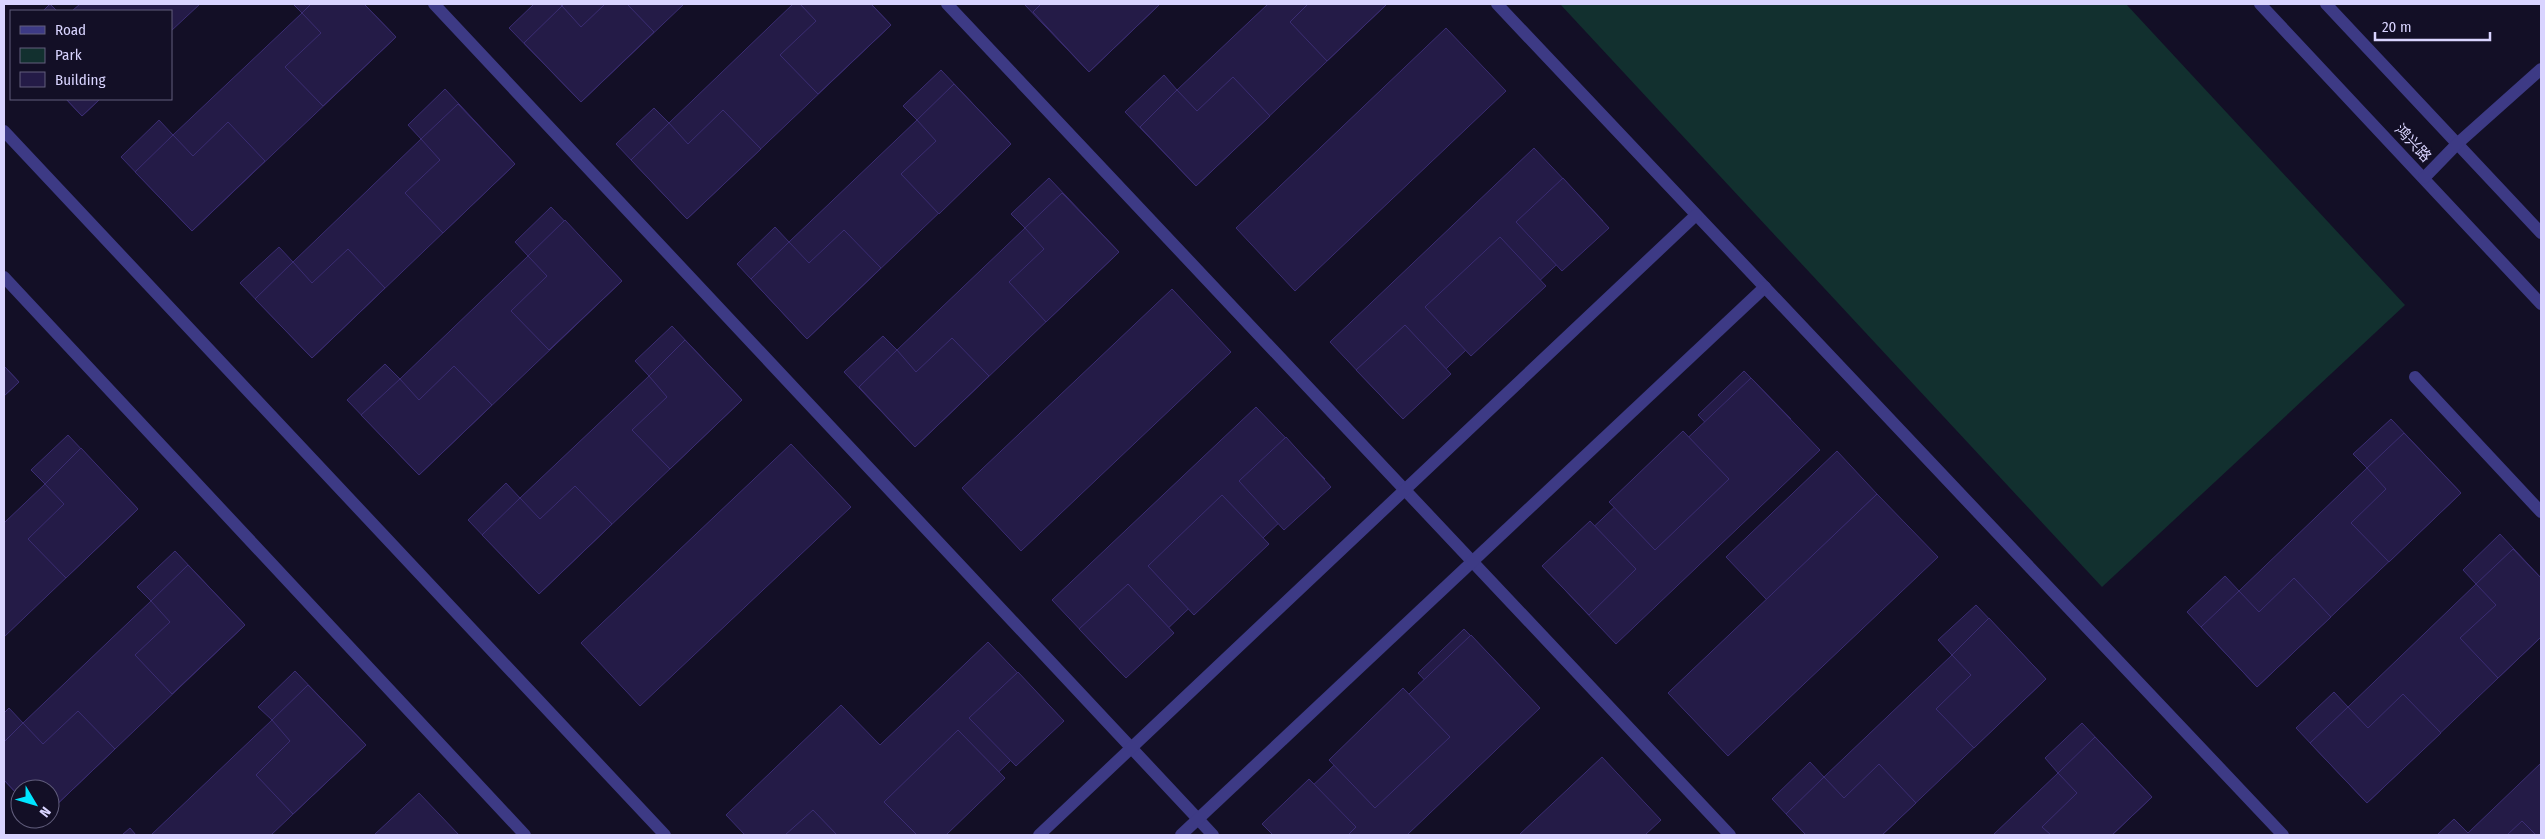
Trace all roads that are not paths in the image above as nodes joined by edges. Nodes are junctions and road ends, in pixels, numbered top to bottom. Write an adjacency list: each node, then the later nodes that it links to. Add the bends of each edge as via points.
1 (434, 4): 19 (street)
2 (948, 4): 16 (street)
3 (1497, 4): 10 (street)
4 (2260, 4): 9 (street, 鸿兴路)
5 (2326, 4): 8 (street)
6 (2541, 68): 8 (street)
7 (4, 130): 22 (street)
8 (2457, 144): 9 (street); 11 (street)
9 (2424, 178): 14 (street, 鸿兴路)
10 (1696, 214): 13 (street); 16 (street)
11 (2541, 234)
12 (4, 277): 21 (street)
13 (1765, 287): 18 (street); 27 (street)
14 (2541, 304)
15 (2415, 377): 17 (street)
16 (1405, 490): 18 (street); 19 (street)
17 (2541, 512)
18 (1472, 562): 20 (street); 26 (street)
19 (1132, 748): 20 (street); 23 (street)
20 (1198, 819): 24 (street); 25 (street)
21 (525, 835)
22 (665, 835)
23 (1039, 835)
24 (1181, 835)
25 (1213, 835)
26 (1730, 835)
27 (2283, 835)

